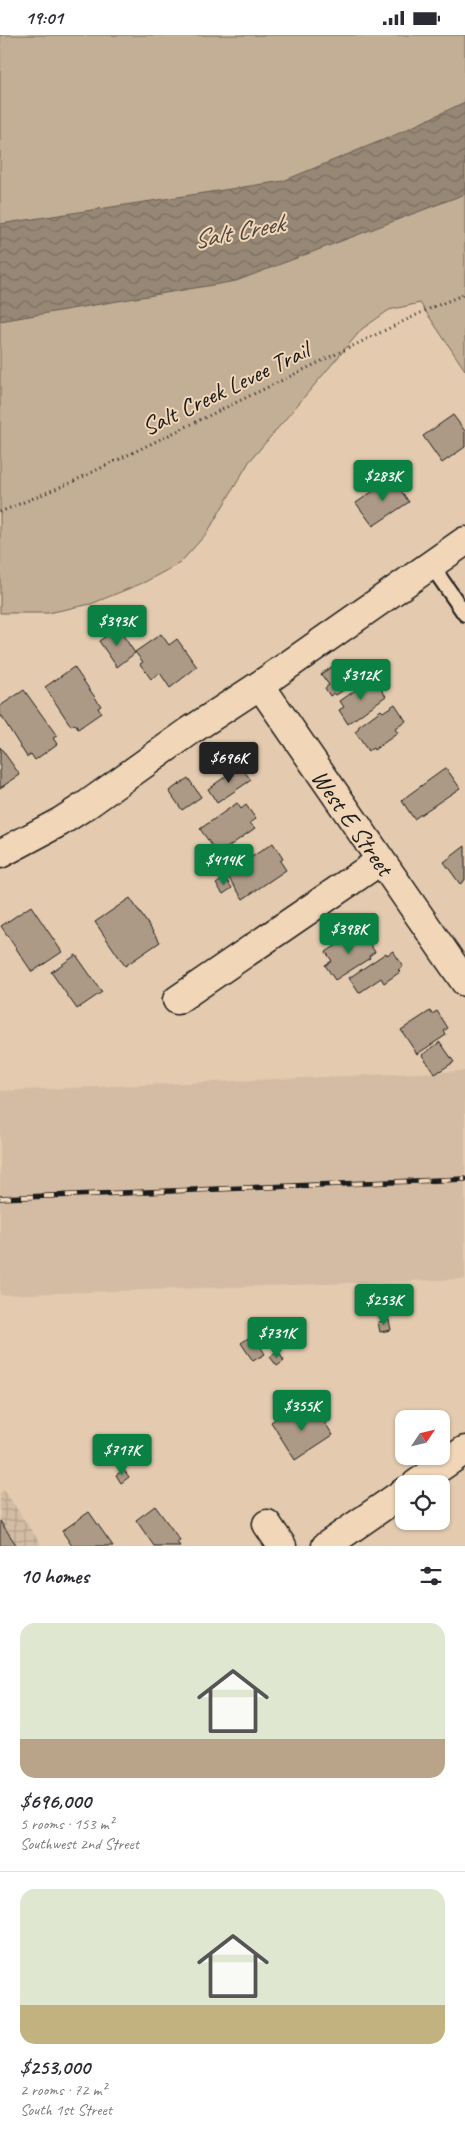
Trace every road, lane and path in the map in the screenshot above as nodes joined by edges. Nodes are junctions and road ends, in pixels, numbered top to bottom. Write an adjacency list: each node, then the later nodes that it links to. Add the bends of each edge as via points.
1 (465, 294): 2 (path, Salt Creek Levee Trail, via 72,482)
2 (0, 512)
3 (465, 541): 4 (street)
4 (430, 565): 5 (lane); 6 (street)
5 (465, 614)
6 (260, 685): 7 (street, via 88,804); 8 (street, West E Street)
7 (0, 854)
8 (380, 861): 9 (street, West E Street); 10 (street)
9 (465, 982)
10 (177, 999)
11 (465, 1450): 12 (street)
12 (429, 1475)
13 (395, 1498): 16 (street)
14 (266, 1524): 15 (street)
15 (282, 1546)
16 (326, 1546)

